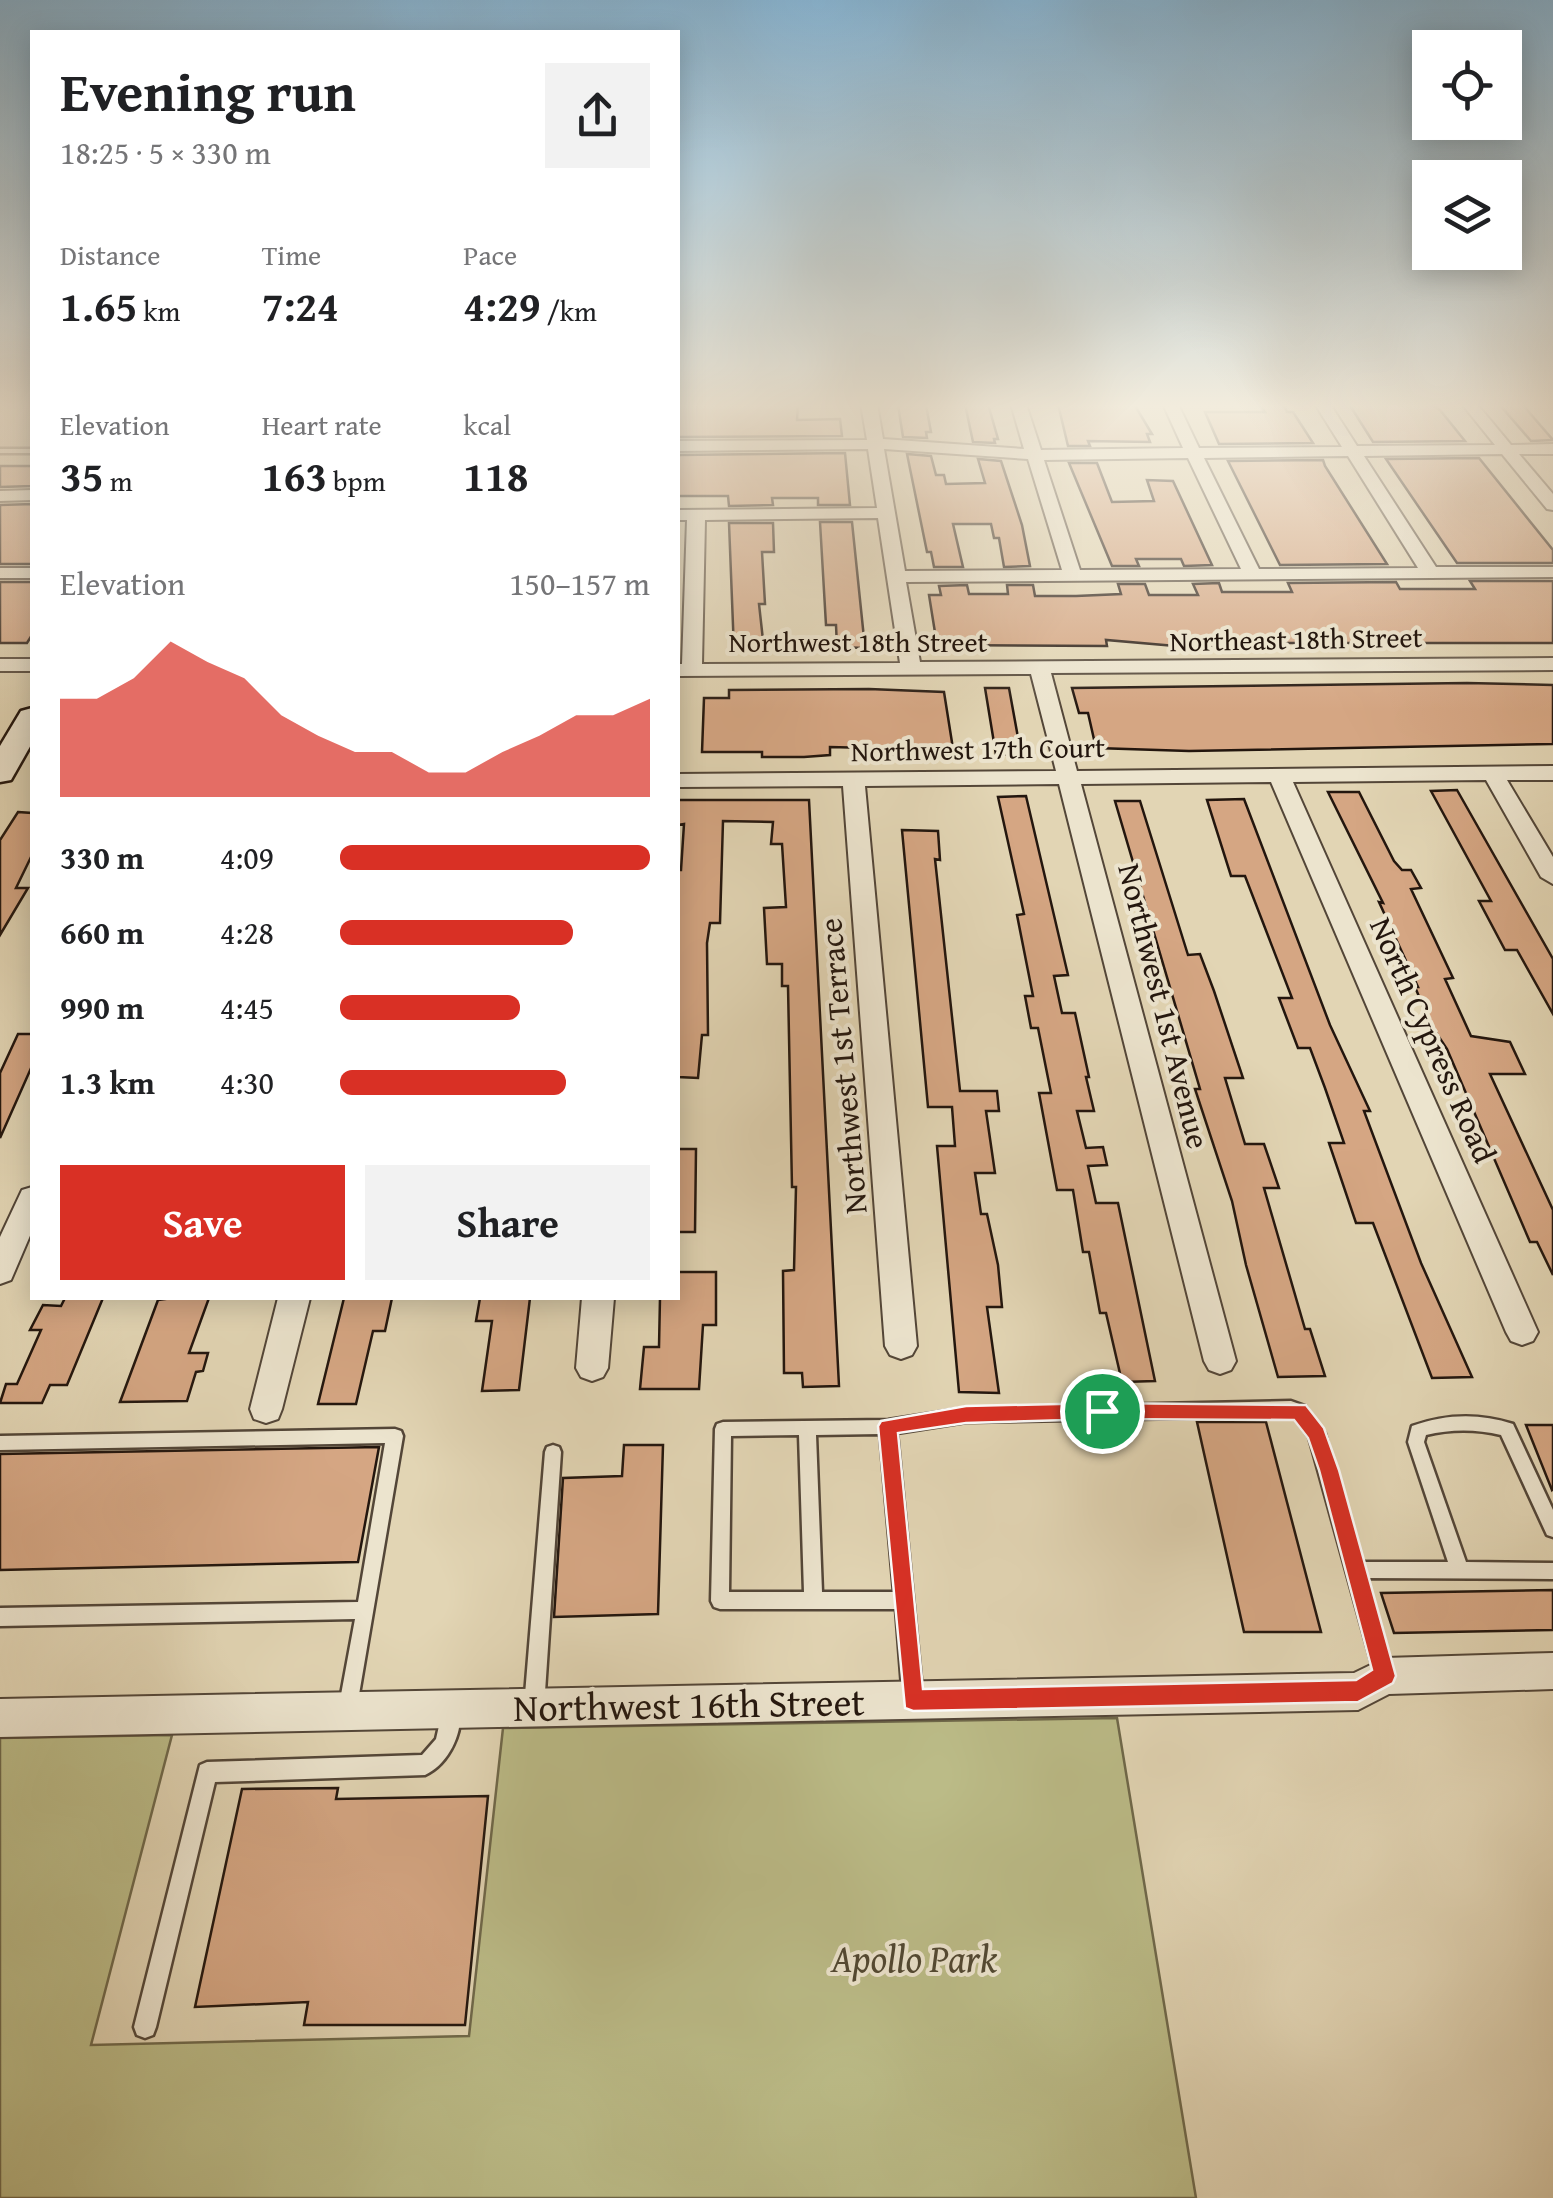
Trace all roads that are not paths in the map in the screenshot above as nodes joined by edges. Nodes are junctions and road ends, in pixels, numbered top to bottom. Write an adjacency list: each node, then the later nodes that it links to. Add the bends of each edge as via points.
1 (885, 507): 5 (street)
2 (1052, 507): 11 (street)
3 (1221, 507): 12 (street)
4 (1389, 507): 10 (street)
5 (886, 513): 6 (street); 13 (street)
6 (687, 515): 18 (street)
7 (1553, 572): 10 (street)
8 (0, 573): 9 (street)
9 (30, 573)
10 (1431, 573): 12 (street)
11 (1074, 576): 12 (street); 13 (street)
12 (1253, 576)
13 (896, 577): 19 (street)
14 (1553, 664): 17 (street, Northeast 18th Street)
15 (0, 665): 16 (street)
16 (30, 665)
17 (1040, 669): 19 (street, Northwest 18th Street); 25 (street, Northwest 1st Avenue)
18 (685, 670): 19 (street, Northwest 18th Street)
19 (911, 670)
20 (30, 721): 21 (street)
21 (0, 772)
22 (1553, 773): 23 (street, Northwest 17th Court)
23 (1493, 774): 24 (street, Northwest 17th Court); 28 (street)
24 (1280, 776): 25 (street, Northwest 17th Court); 33 (street, North Cypress Road)
25 (1069, 778): 26 (street, Northwest 17th Court); 35 (street, Northwest 1st Avenue)
26 (854, 780): 27 (street, Northwest 17th Court); 34 (street, Northwest 1st Terrace)
27 (680, 782)
28 (1553, 878)
29 (30, 1203): 30 (street)
30 (0, 1272)
31 (293, 1300): 37 (street)
32 (598, 1300): 36 (street)
33 (1522, 1332)
34 (901, 1346)
35 (1220, 1361)
36 (592, 1368)
37 (266, 1409)
38 (888, 1426): 39 (lane); 44 (lane, via 966,1414 1291,1408 1317,1434); 47 (lane)
39 (807, 1428): 46 (lane); 46 (lane, via 724,1429 720,1601)
40 (0, 1443): 48 (lane, via 395,1436)
41 (553, 1452): 53 (lane)
42 (1553, 1530): 43 (lane, via 1507,1430 1432,1424 1418,1431 1416,1442)
43 (1459, 1569): 44 (lane); 45 (lane)
44 (1354, 1570): 51 (lane)
45 (1553, 1570)
46 (813, 1600): 47 (lane)
47 (903, 1600): 52 (lane)
48 (364, 1610): 49 (lane); 55 (lane)
49 (0, 1617)
50 (1553, 1671): 51 (street, Northwest 16th Street)
51 (1385, 1676): 52 (street, Northwest 16th Street, via 1358,1691)
52 (913, 1700): 53 (street, Northwest 16th Street)
53 (534, 1708): 54 (street, Northwest 16th Street)
54 (451, 1710): 55 (street, Northwest 16th Street); 57 (lane, via 446,1744 425,1765 207,1772)
55 (348, 1712): 56 (street, Northwest 16th Street)
56 (0, 1718)
57 (144, 2027)

